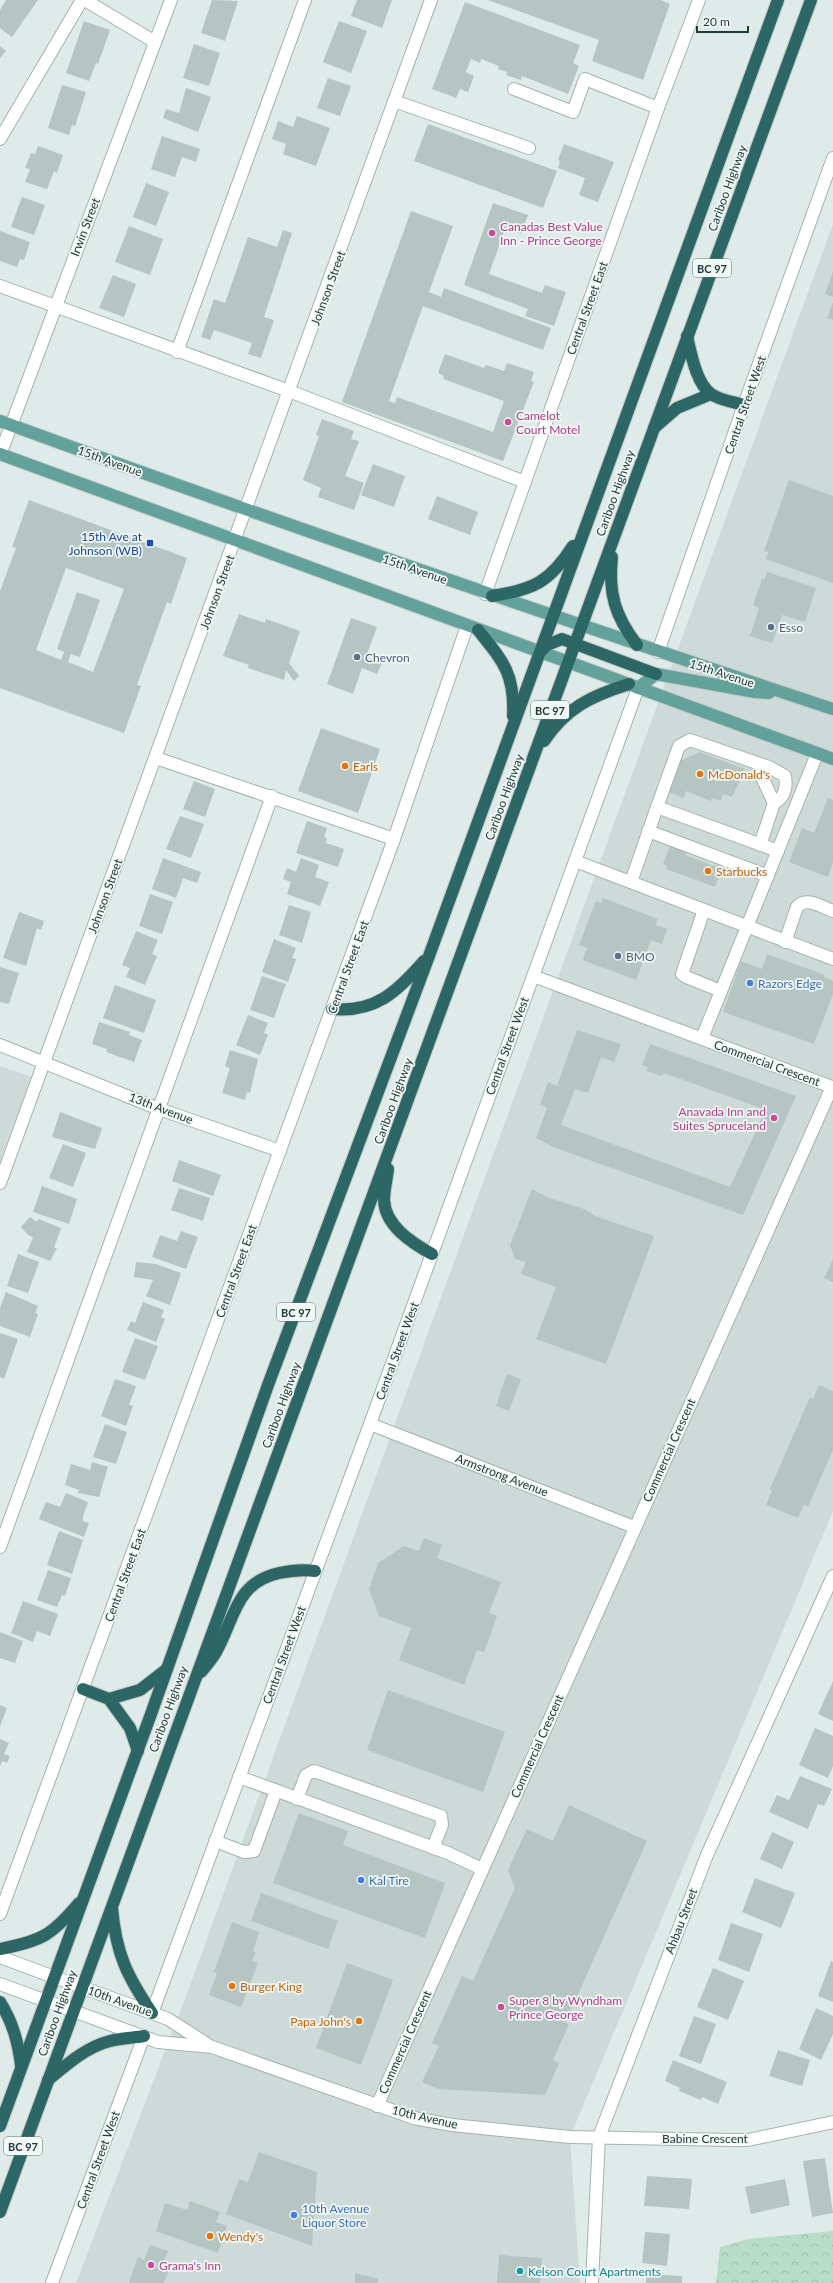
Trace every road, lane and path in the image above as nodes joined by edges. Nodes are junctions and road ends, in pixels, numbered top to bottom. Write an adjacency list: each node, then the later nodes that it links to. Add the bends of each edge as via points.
1 (82, 0): 13 (street)
2 (85, 0): 9 (street)
3 (171, 0): 9 (street, Irwin Street)
4 (305, 0): 19 (street)
5 (431, 0): 11 (street, Johnson Street)
6 (699, 0): 12 (street, Central Street East)
7 (778, 0): 28 (highway, Cariboo Highway / BC 97)
8 (810, 0): 18 (highway, Cariboo Highway / BC 97)
9 (155, 42): 17 (street, Irwin Street)
10 (514, 89): 12 (street, via 573,112 585,80)
11 (394, 101): 14 (street); 20 (street, Johnson Street)
12 (658, 108): 26 (street, Central Street East)
13 (0, 139)
14 (529, 148)
15 (833, 158): 22 (street, Central Street West)
16 (0, 286): 17 (street)
17 (56, 306): 19 (street); 23 (street, Irwin Street)
18 (687, 336): 21 (highway, via 692,361 699,378); 24 (highway, Cariboo Highway / BC 97)
19 (177, 352): 20 (street)
20 (289, 391): 26 (street); 27 (street, Johnson Street)
21 (711, 394): 22 (highway); 24 (highway, via 677,408)
22 (744, 405): 38 (street, Central Street West)
23 (6, 423): 25 (street, Irwin Street); 27 (main road, 15th Avenue)
24 (653, 429): 29 (highway, Cariboo Highway / BC 97)
25 (0, 455): 30 (main road)
26 (525, 482): 31 (street, Central Street East)
27 (247, 511): 30 (street, Johnson Street); 31 (main road, 15th Avenue)
28 (586, 526): 31 (highway, via 557,570 545,579 522,590); 32 (highway, Cariboo Highway / BC 97)
29 (615, 536): 33 (highway, Cariboo Highway / BC 97); 36 (highway, via 610,575 613,601 622,626)
30 (236, 541): 34 (main road); 45 (street, Johnson Street)
31 (488, 595): 32 (main road, 15th Avenue)
32 (553, 616): 33 (main road, 15th Avenue); 37 (highway, Cariboo Highway / BC 97)
33 (582, 626): 35 (highway, Cariboo Highway / BC 97); 36 (main road, 15th Avenue)
34 (472, 628): 37 (main road); 44 (highway, via 499,656 510,676 513,689); 53 (street, Central Street East)
35 (575, 642): 37 (highway, via 562,639); 39 (highway, Cariboo Highway / BC 97); 40 (highway)
36 (637, 645): 38 (main road, 15th Avenue)
37 (540, 651): 39 (main road); 44 (highway, Cariboo Highway / BC 97)
38 (658, 652): 42 (main road, 15th Avenue)
39 (567, 662): 41 (main road); 46 (highway, Cariboo Highway / BC 97)
40 (656, 674): 41 (main road); 42 (main road, via 755,692)
41 (633, 686): 46 (highway, via 608,691 577,706 556,722); 47 (main road); 56 (street, Central Street West)
42 (786, 694): 43 (main road, 15th Avenue)
43 (833, 709)
44 (512, 729): 63 (highway, Cariboo Highway / BC 97)
45 (156, 758): 49 (street); 70 (street, Johnson Street)
46 (533, 758): 72 (highway, Cariboo Highway / BC 97)
47 (827, 758): 55 (street)
48 (760, 765): 50 (street, via 760,773); 50 (street, via 785,776 783,796); 51 (street, via 690,740 683,742 679,746)
49 (272, 796): 53 (street); 71 (street)
50 (774, 803): 54 (street)
51 (657, 807): 52 (street); 54 (street)
52 (648, 831): 57 (street); 58 (street)
53 (394, 839): 67 (street, Central Street East)
54 (760, 844): 55 (street)
55 (778, 851): 57 (street)
56 (575, 861): 58 (street); 65 (street, Central Street West)
57 (768, 876): 61 (street)
58 (630, 882): 59 (street)
59 (704, 910): 61 (street); 66 (street, via 682,974)
60 (833, 911): 62 (street, via 807,901 801,902)
61 (747, 927): 62 (street); 66 (street)
62 (785, 942): 64 (street)
63 (429, 956): 67 (highway, via 386,999 348,1011); 82 (highway, Cariboo Highway / BC 97, via 268,1385)
64 (833, 959)
65 (533, 976): 68 (street, Commercial Crescent); 75 (street, Central Street West)
66 (721, 991): 68 (street)
67 (332, 1010): 73 (street, Central Street East)
68 (702, 1038): 77 (street, Commercial Crescent, via 832,1087)
69 (0, 1045): 70 (street, 13th Avenue)
70 (44, 1062): 71 (street, 13th Avenue); 74 (street, Johnson Street)
71 (159, 1109): 73 (street, 13th Avenue); 78 (street)
72 (392, 1144): 75 (highway, via 384,1200 386,1212 391,1223 416,1245); 83 (highway, Cariboo Highway / BC 97)
73 (280, 1151): 84 (street, Central Street East)
74 (0, 1183)
75 (432, 1254): 76 (street, Central Street West)
76 (370, 1424): 77 (street, Armstrong Avenue); 79 (street, Central Street West)
77 (634, 1527): 92 (street, Commercial Crescent)
78 (0, 1547)
79 (315, 1571): 83 (highway, via 299,1568 263,1576 250,1585 216,1653); 87 (street, Central Street West)
80 (833, 1576): 81 (street, Ahbau Street)
81 (830, 1590): 112 (street, Ahbau Street, via 706,1855)
82 (168, 1668): 85 (highway, via 140,1690); 86 (highway, Cariboo Highway / BC 97)
83 (192, 1684): 94 (highway, Cariboo Highway / BC 97)
84 (83, 1689): 85 (highway); 95 (street, Central Street East)
85 (109, 1699): 86 (highway, via 130,1728)
86 (138, 1751): 93 (highway, Cariboo Highway / BC 97)
87 (239, 1777): 88 (street); 90 (street, Central Street West)
88 (276, 1791): 89 (street); 90 (street, via 254,1851 244,1852)
89 (297, 1799): 91 (street); 91 (street, via 306,1775 314,1771 441,1816 442,1825)
90 (215, 1841): 104 (street, Central Street West)
91 (433, 1848): 92 (street)
92 (482, 1869): 109 (street, Commercial Crescent)
93 (84, 1897): 96 (highway, via 59,1927 40,1939); 98 (highway, Cariboo Highway / BC 97)
94 (112, 1903): 100 (highway, Cariboo Highway / BC 97); 104 (highway, via 114,1932 122,1964)
95 (0, 1914)
96 (0, 1949)
97 (0, 1956): 98 (street, 10th Avenue)
98 (55, 1977): 100 (street, 10th Avenue); 101 (highway, Cariboo Highway / BC 97)
99 (0, 1984): 101 (street, 10th Avenue)
100 (81, 1987): 103 (highway, Cariboo Highway / BC 97); 104 (street, 10th Avenue)
101 (46, 2000): 103 (street, 10th Avenue); 107 (highway, Cariboo Highway / BC 97)
102 (0, 2002): 107 (highway, via 9,2017 18,2042)
103 (72, 2010): 105 (street, 10th Avenue); 108 (highway, Cariboo Highway / BC 97)
104 (152, 2013): 106 (street, 10th Avenue, via 168,2018)
105 (144, 2036): 106 (street, 10th Avenue, via 158,2042); 108 (highway, via 110,2041 94,2047); 114 (street, Central Street West)
106 (212, 2047): 109 (street, 10th Avenue)
107 (21, 2069): 111 (highway, Cariboo Highway / BC 97)
108 (47, 2081): 113 (highway, Cariboo Highway / BC 97)
109 (377, 2106): 112 (street, 10th Avenue, via 414,2118 452,2125 570,2137)
110 (833, 2122): 112 (street, Babine Crescent, via 748,2140)
111 (0, 2126)
112 (599, 2137): 115 (street, Ahbau Street)
113 (0, 2212)
114 (52, 2283)
115 (592, 2283)

